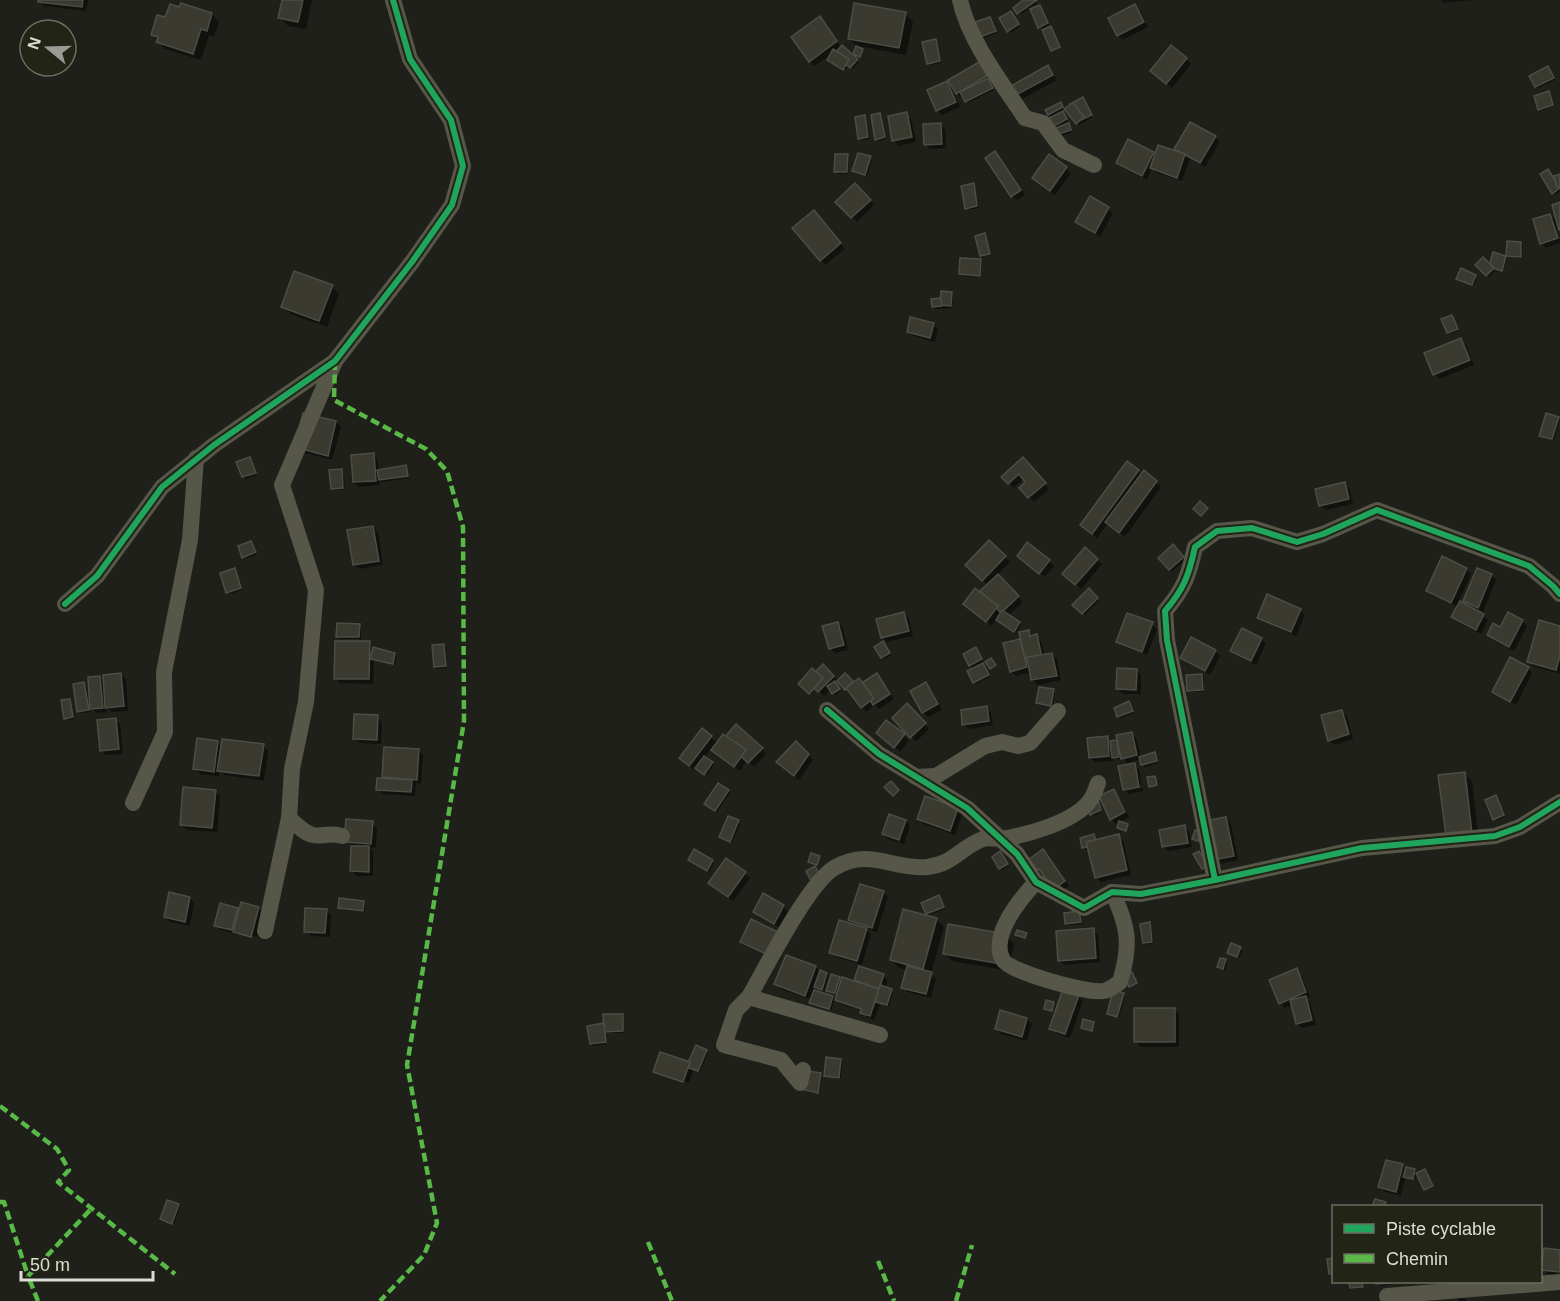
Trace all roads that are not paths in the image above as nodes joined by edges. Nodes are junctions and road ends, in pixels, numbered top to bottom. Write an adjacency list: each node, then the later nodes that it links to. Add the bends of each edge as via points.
1 (393, 0): 4 (street, via 410,59 451,120 463,166 452,205)
2 (960, 0): 3 (street, via 963,15 981,48 1025,118 1043,123 1063,150)
3 (1094, 165)
4 (335, 361): 5 (street); 14 (street, via 282,485 316,590 306,702 292,769)
5 (196, 458): 7 (street, via 162,487 97,576); 13 (street, via 190,540 165,672 165,732)
6 (1560, 594): 17 (street, via 1529,566 1377,510 1296,542 1252,528 1217,531 1195,547 1189,576 1165,610 1167,640)
7 (65, 604)
8 (827, 710): 10 (street, via 879,754)
9 (1058, 711): 10 (street, via 1030,743 985,746 936,776)
10 (916, 777): 16 (street, via 968,808)
11 (1098, 783): 16 (street, via 1091,800 1072,817)
12 (1560, 802): 17 (street, via 1520,827 1495,837 1362,848)
13 (133, 803)
14 (289, 818): 15 (street, via 314,835); 20 (street)
15 (342, 836)
16 (1000, 839): 18 (street, via 1017,854); 21 (street, via 984,838 938,866 903,866 875,858 831,870 795,916)
17 (1215, 880): 19 (street, via 1141,894)
18 (1036, 882): 19 (street, via 1084,908); 19 (street, via 1008,918 1000,942 1002,959 1009,966 1081,989 1104,991 1120,982 1127,958 1127,935 1123,914)
19 (1112, 892)
20 (265, 931)
21 (749, 997): 22 (street); 23 (street, via 736,1010 724,1045 781,1060 800,1083)
22 (880, 1035)
23 (803, 1070)
24 (1560, 1282): 25 (street)
25 (1387, 1296)

